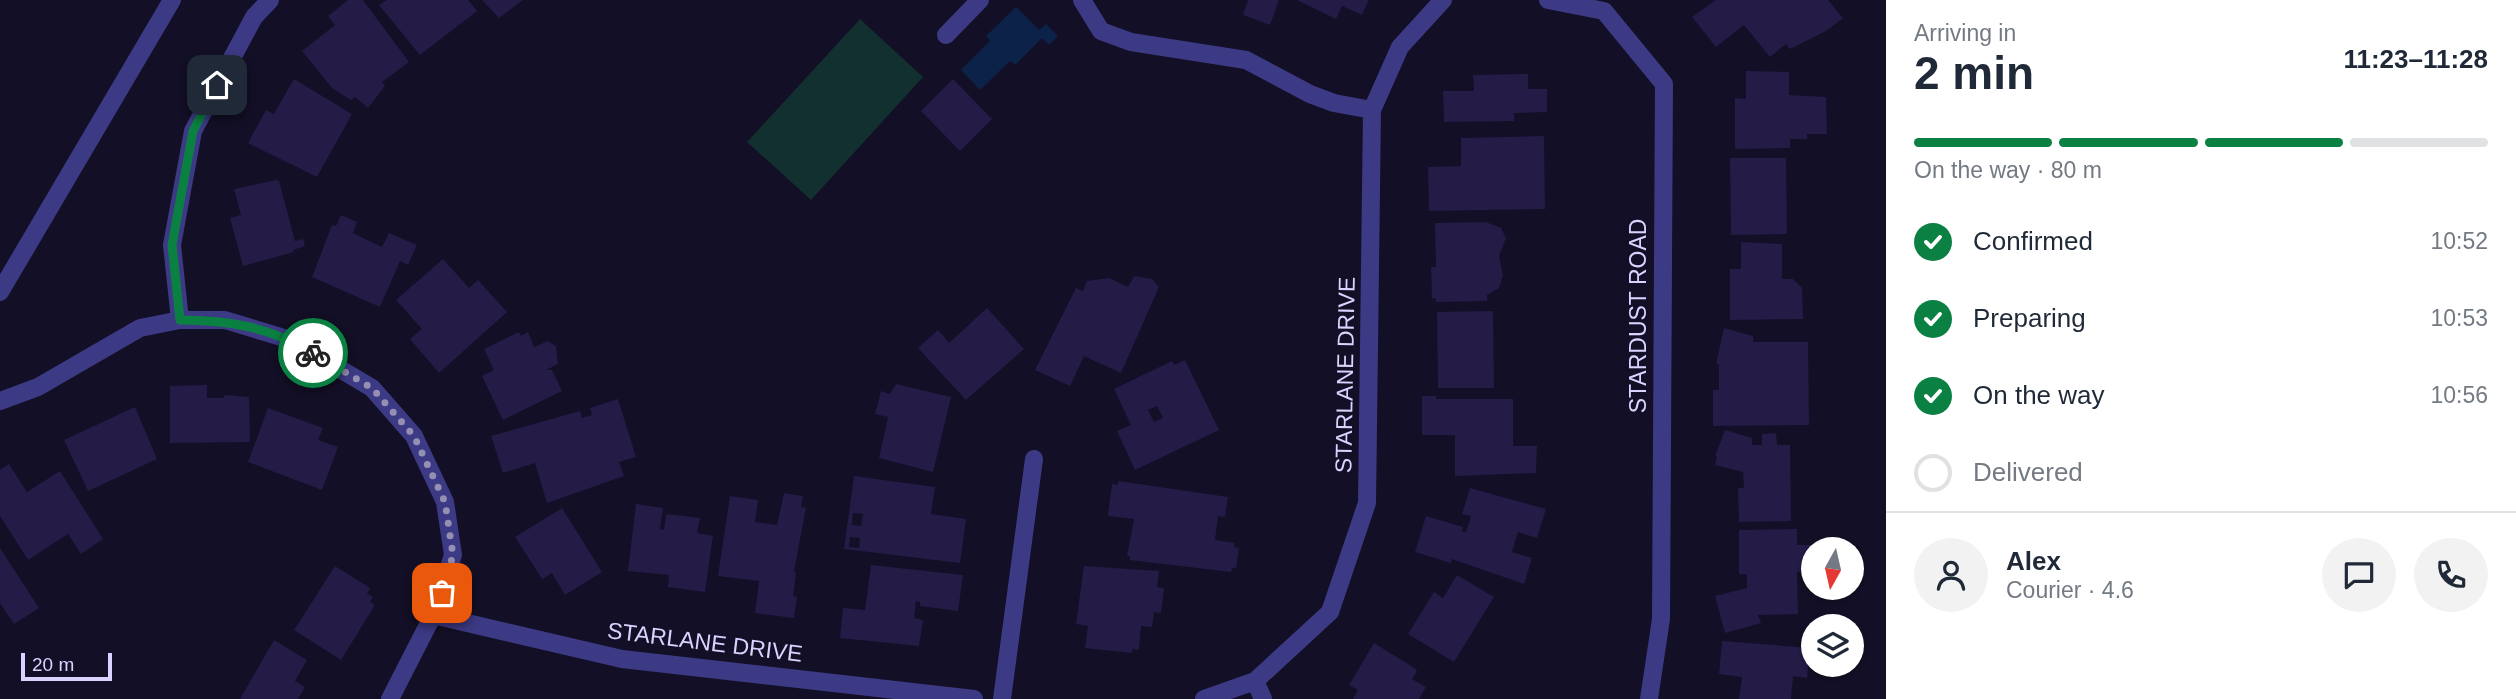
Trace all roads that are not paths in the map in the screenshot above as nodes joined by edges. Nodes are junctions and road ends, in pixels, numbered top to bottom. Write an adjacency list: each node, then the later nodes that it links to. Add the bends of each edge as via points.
1 (172, 0): 9 (street)
2 (270, 0): 10 (street, via 254,17 193,131 172,245)
3 (980, 0): 7 (street)
4 (1082, 0): 8 (street, via 1101,31 1131,42 1246,60 1310,94)
5 (1443, 0): 8 (street, STARLANE DRIVE, via 1400,47)
6 (1548, 0): 20 (street, STARDUST ROAD, via 1604,11 1664,84 1661,619)
7 (946, 35)
8 (1373, 110): 14 (street, STARLANE DRIVE, via 1367,503 1330,612)
9 (0, 292)
10 (180, 320): 11 (street, via 140,328 38,387); 13 (street, via 225,320 291,340 372,388 414,436 445,502 453,555)
11 (0, 401)
12 (1034, 459): 17 (street)
13 (433, 615): 15 (street); 16 (street, STARLANE DRIVE, via 622,659)
14 (1255, 681): 18 (street, STARLANE DRIVE); 19 (street)
15 (390, 699)
16 (974, 699)
17 (1002, 699)
18 (1204, 699)
19 (1262, 699)
20 (1649, 699)

